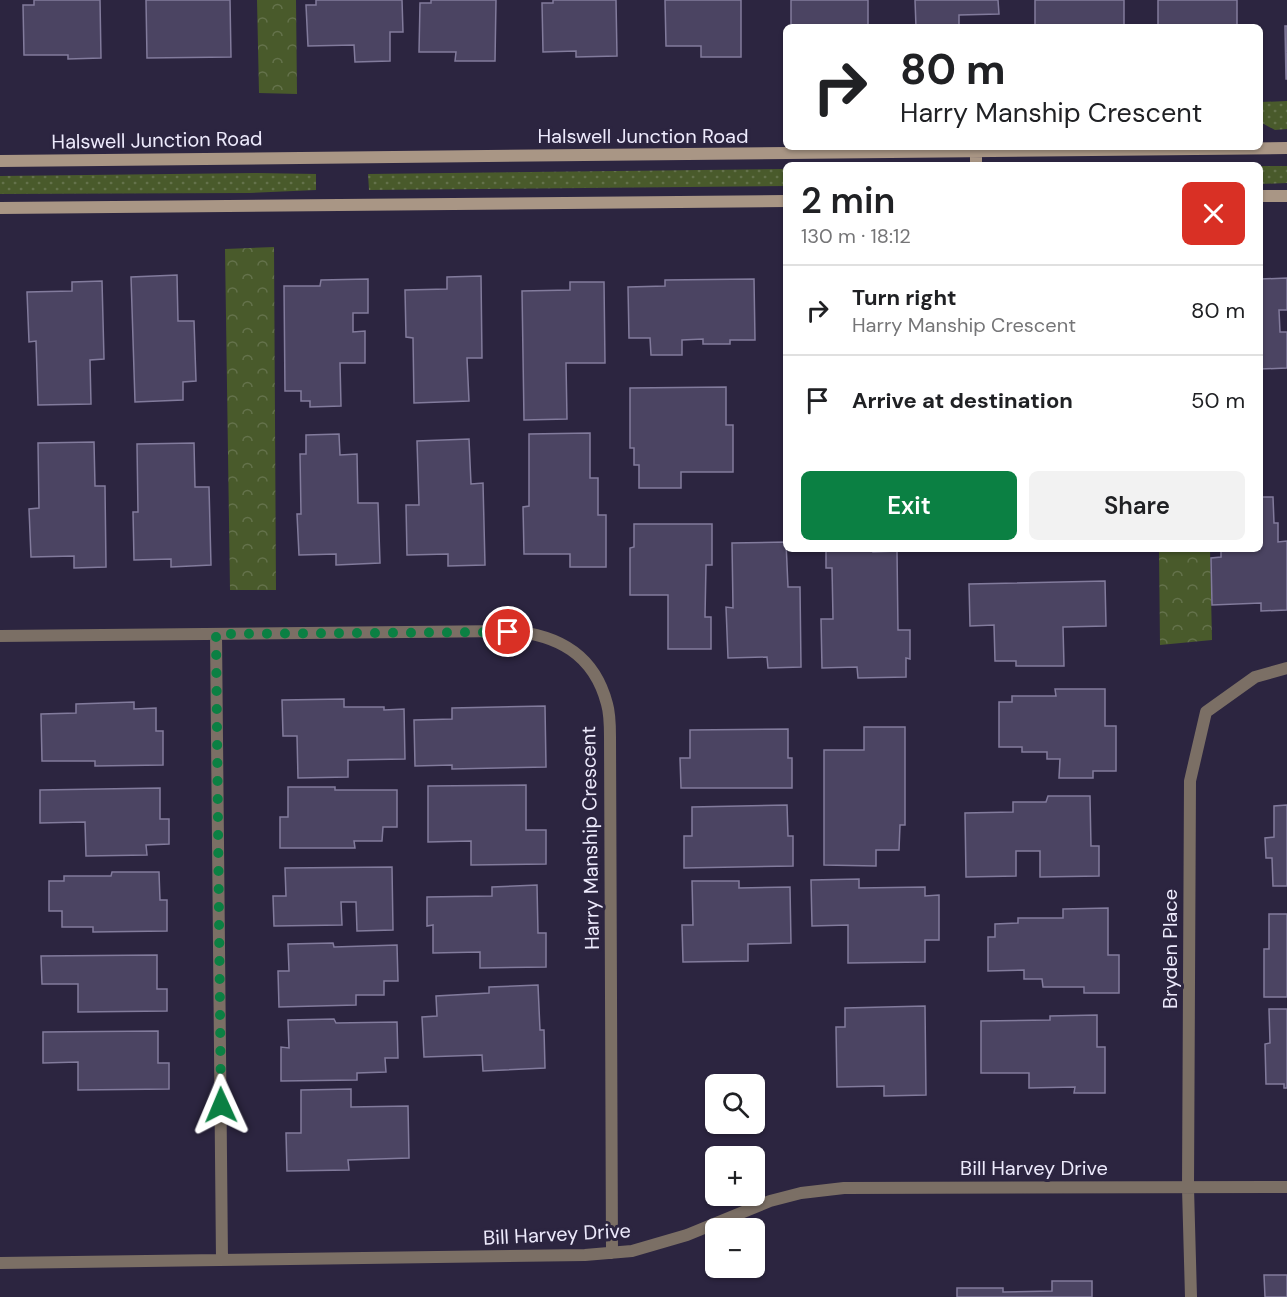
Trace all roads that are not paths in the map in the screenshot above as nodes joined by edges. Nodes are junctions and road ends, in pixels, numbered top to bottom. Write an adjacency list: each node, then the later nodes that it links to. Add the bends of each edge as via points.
1 (1287, 148): 2 (main road, Halswell Junction Road)
2 (1263, 149)
3 (1230, 150): 4 (main road, Halswell Junction Road)
4 (976, 159): 5 (main road, Halswell Junction Road)
5 (0, 161)
6 (1263, 196): 7 (main road)
7 (1287, 196)
8 (783, 201): 9 (main road)
9 (0, 208)
10 (216, 634): 11 (street, Harry Manship Crescent); 15 (street, Harry Manship Crescent, via 526,632 565,646 598,679 608,705 610,737); 16 (street)
11 (0, 636)
12 (1287, 668): 14 (street, Bryden Place, via 1255,677 1206,712 1190,781)
13 (1287, 1187): 14 (street, Bill Harvey Drive)
14 (1188, 1188): 15 (street, Bill Harvey Drive, via 844,1188 801,1193 687,1235); 18 (street, Bryden Place)
15 (612, 1253): 16 (street, Bill Harvey Drive)
16 (222, 1260): 17 (street, Bill Harvey Drive)
17 (0, 1263)
18 (1191, 1297)

